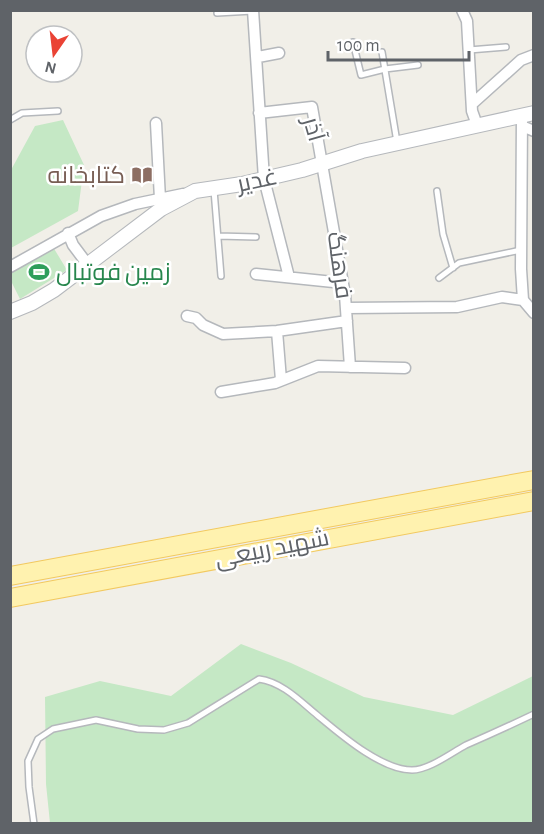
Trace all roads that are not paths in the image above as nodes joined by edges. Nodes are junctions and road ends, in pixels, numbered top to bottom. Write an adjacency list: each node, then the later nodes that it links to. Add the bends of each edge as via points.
1 (462, 10): 6 (street, via 467,21)
2 (253, 11): 3 (lane); 10 (street)
3 (217, 12)
4 (353, 42): 12 (lane, via 361,75)
5 (506, 47): 6 (lane)
6 (469, 50): 13 (street)
7 (382, 52): 12 (lane)
8 (279, 53): 10 (street)
9 (534, 55): 13 (street, via 521,60)
10 (258, 57): 15 (street)
11 (418, 65): 12 (lane)
12 (385, 69): 21 (lane)
13 (472, 104): 19 (street)
14 (58, 111): 17 (lane, via 22,113)
15 (259, 113): 22 (street, آذر, via 312,107); 23 (street)
16 (526, 118): 19 (street, غدیر); 20 (street); 31 (street)
17 (10, 120)
18 (156, 123): 27 (street)
19 (477, 125): 21 (street, غدیر)
20 (534, 131)
21 (397, 143): 22 (street, غدیر)
22 (322, 163): 23 (street, غدیر); 39 (street, فرهنگ)
23 (264, 179): 24 (street, غدیر); 37 (street)
24 (214, 188): 25 (street, غدیر); 29 (lane)
25 (195, 191): 27 (street); 32 (street, غدیر, via 161,209)
26 (437, 191): 34 (lane)
27 (160, 199): 28 (street, via 102,216)
28 (68, 233): 32 (street); 33 (street)
29 (218, 236): 30 (lane); 36 (lane)
30 (256, 237)
31 (522, 250): 34 (lane, via 459,263); 40 (street)
32 (88, 265): 42 (street, غدیر, via 32,303)
33 (10, 267)
34 (453, 268): 38 (lane)
35 (256, 274): 37 (street)
36 (221, 276)
37 (289, 277): 39 (street)
38 (439, 278)
39 (344, 283): 41 (street, فرهنگ)
40 (523, 300): 41 (street, via 502,297 457,307); 43 (street)
41 (346, 308): 45 (street, فرهنگ)
42 (10, 312)
43 (534, 313)
44 (187, 316): 46 (street, via 223,334)
45 (348, 321): 46 (street); 47 (street, فرهنگ)
46 (276, 331): 49 (street)
47 (350, 367): 48 (street); 49 (street, via 318,366)
48 (405, 368)
49 (281, 380): 50 (street)
50 (221, 392)
51 (534, 480): 53 (main road, شهید ربیعی)
52 (534, 501): 55 (main road, شهید ربیعی)
53 (366, 512): 54 (main road, شهید ربیعی); 55 (main road)
54 (340, 516): 56 (main road); 57 (main road, شهید ربیعی)
55 (368, 531): 56 (main road, شهید ربیعی)
56 (342, 535): 58 (main road, شهید ربیعی)
57 (10, 576)
58 (10, 598)
59 (534, 714): 60 (lane, via 413,770 362,751 290,692 270,680 260,679 188,723 164,730 96,720 54,729 38,739 28,761)
60 (34, 824)

